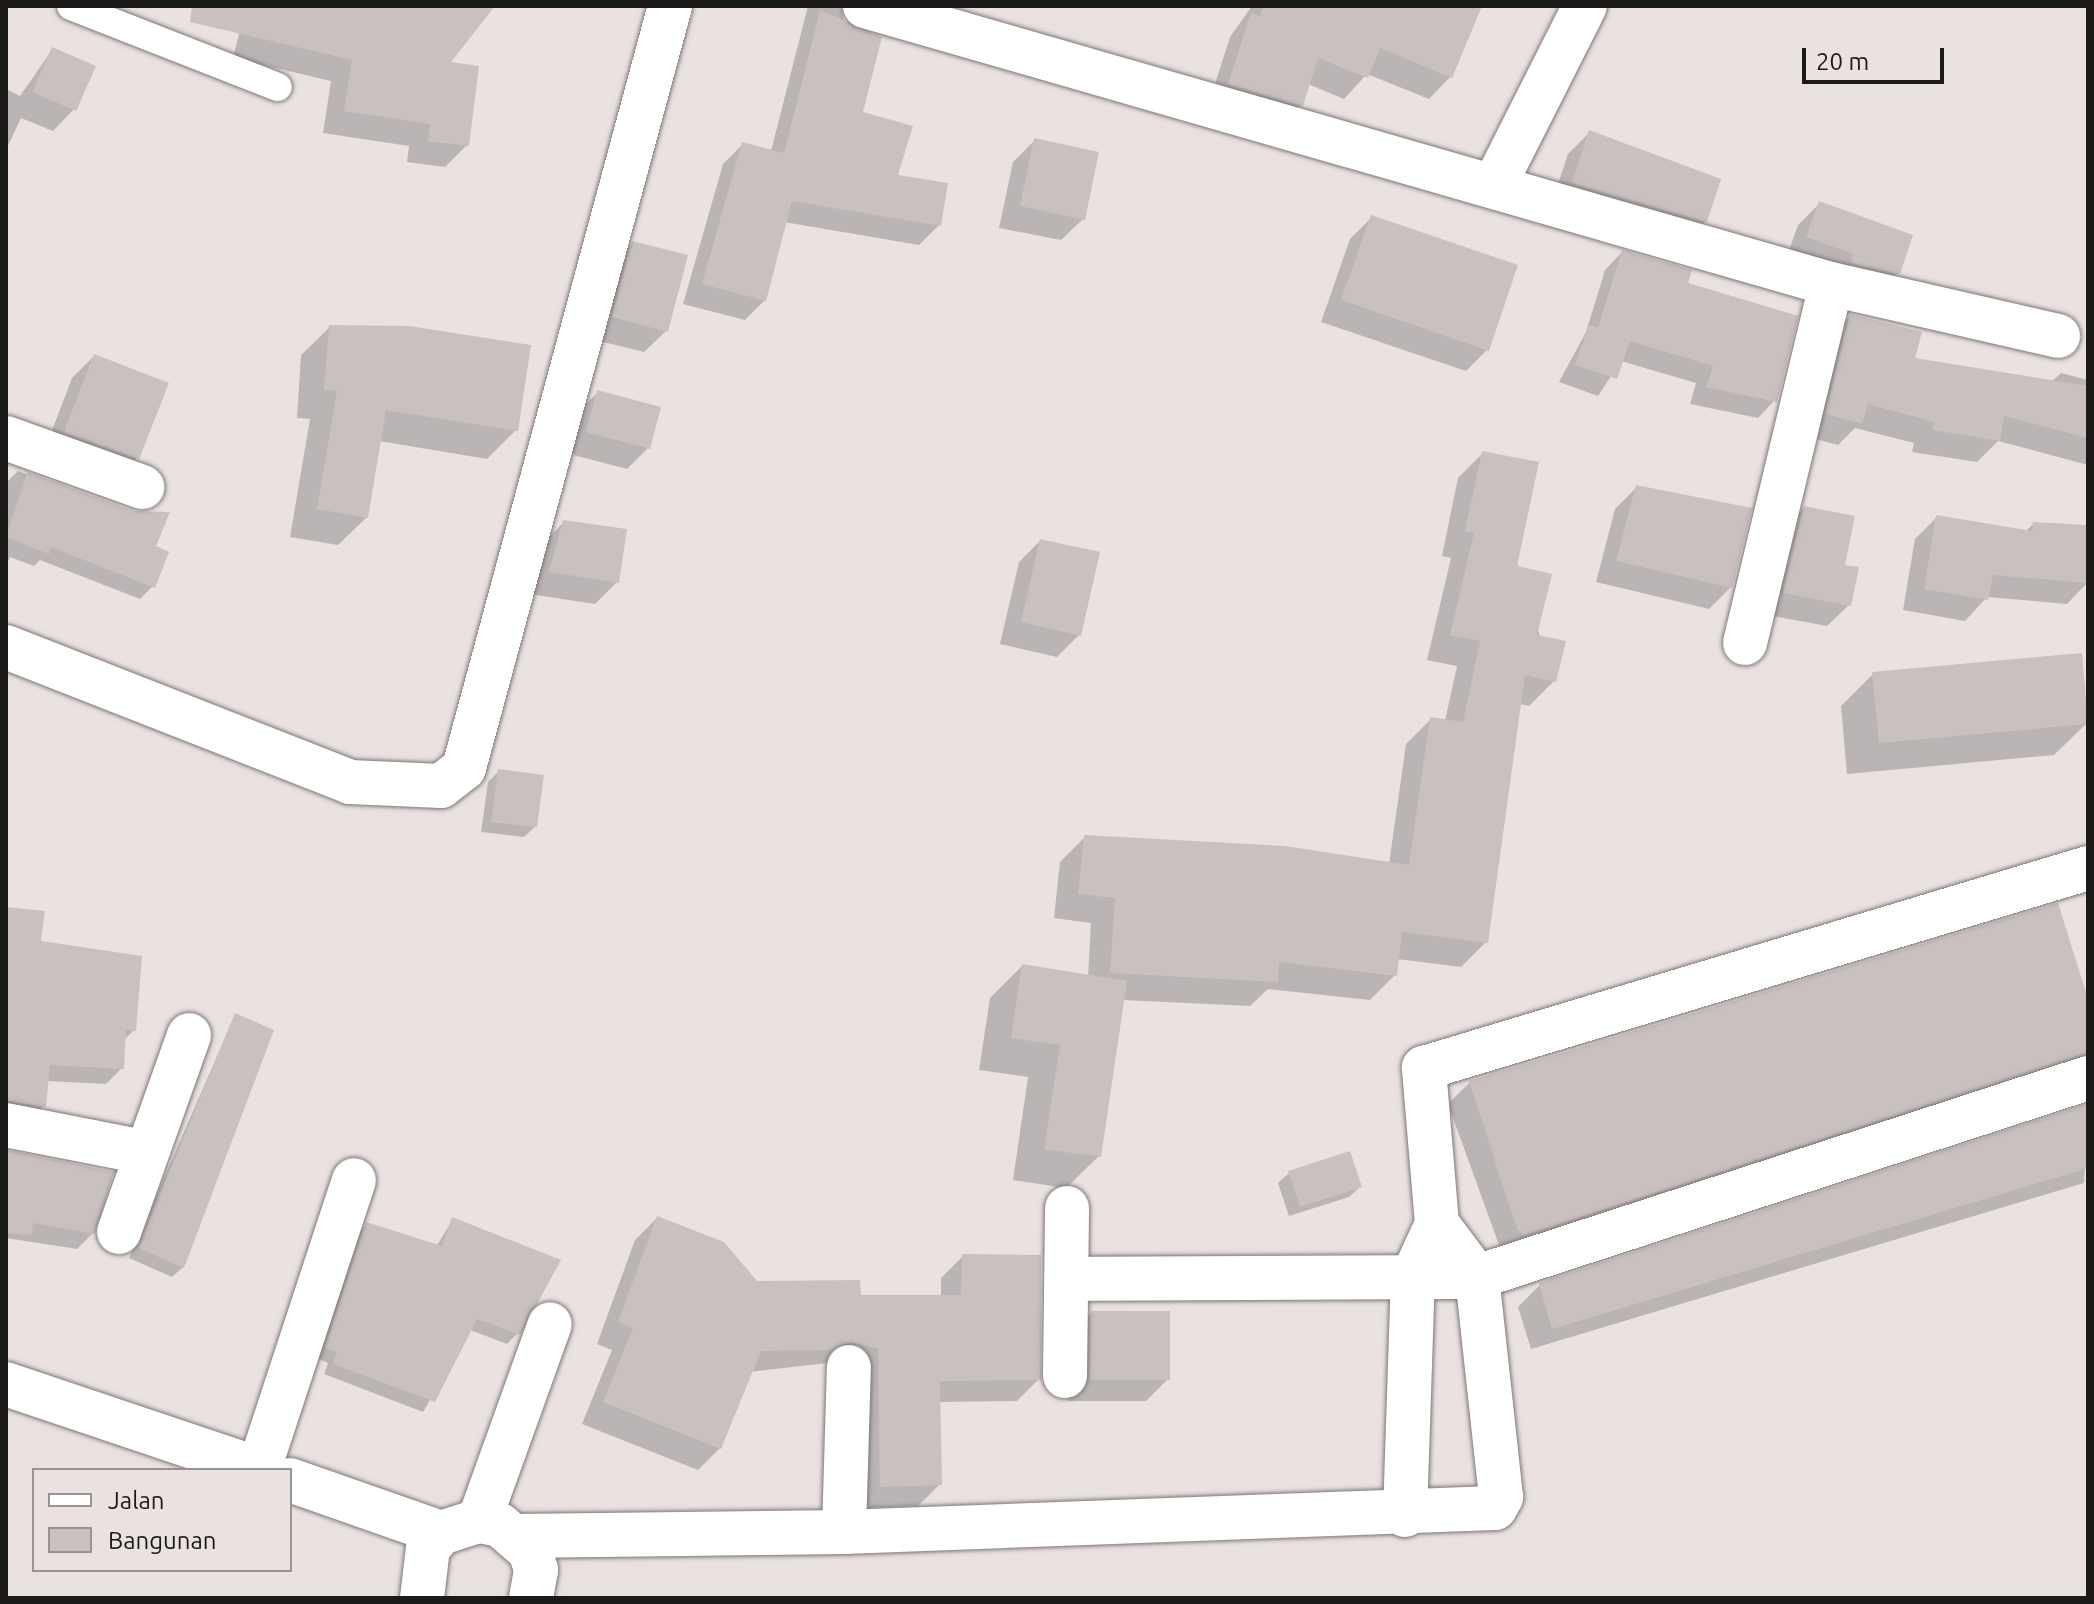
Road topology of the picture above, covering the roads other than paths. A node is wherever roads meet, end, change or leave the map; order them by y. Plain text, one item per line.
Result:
1 (71, 6) edge
2 (670, 6) edge
3 (865, 6) edge
4 (1585, 6) edge
5 (278, 87) dead end
6 (1495, 184) junction
7 (1831, 284) junction
8 (2058, 336) dead end
9 (6, 438) edge
10 (142, 487) dead end
11 (1745, 643) dead end
12 (6, 647) edge
13 (2088, 868) edge
14 (189, 1035) dead end
15 (2088, 1078) edge
16 (6, 1125) edge
17 (144, 1152) junction
18 (354, 1180) dead end
19 (1067, 1208) dead end
20 (1437, 1224) junction
21 (119, 1232) dead end
22 (1413, 1276) junction
23 (1477, 1277) junction
24 (1067, 1279) junction
25 (550, 1324) dead end
26 (849, 1367) dead end
27 (1065, 1376) dead end
28 (6, 1384) edge
29 (254, 1468) edge
30 (261, 1468) edge
31 (292, 1481) edge
32 (1405, 1515) junction
33 (479, 1530) junction
34 (844, 1532) junction
35 (413, 1595) edge
36 (531, 1598) edge

1 - 5 lane
2 - 12 street
3 - 6 street
4 - 6 street
6 - 7 street
7 - 8 street
7 - 11 street
9 - 10 street
13 - 20 street
14 - 17 street
15 - 23 street
16 - 17 street
17 - 21 street
18 - 30 street
19 - 24 street
20 - 22 street
20 - 23 street
22 - 23 street
22 - 24 street
22 - 32 street
23 - 32 street
24 - 27 street
25 - 33 street
26 - 34 street
28 - 29 street
31 - 33 street
32 - 34 street
33 - 34 street
33 - 35 street
33 - 36 street

